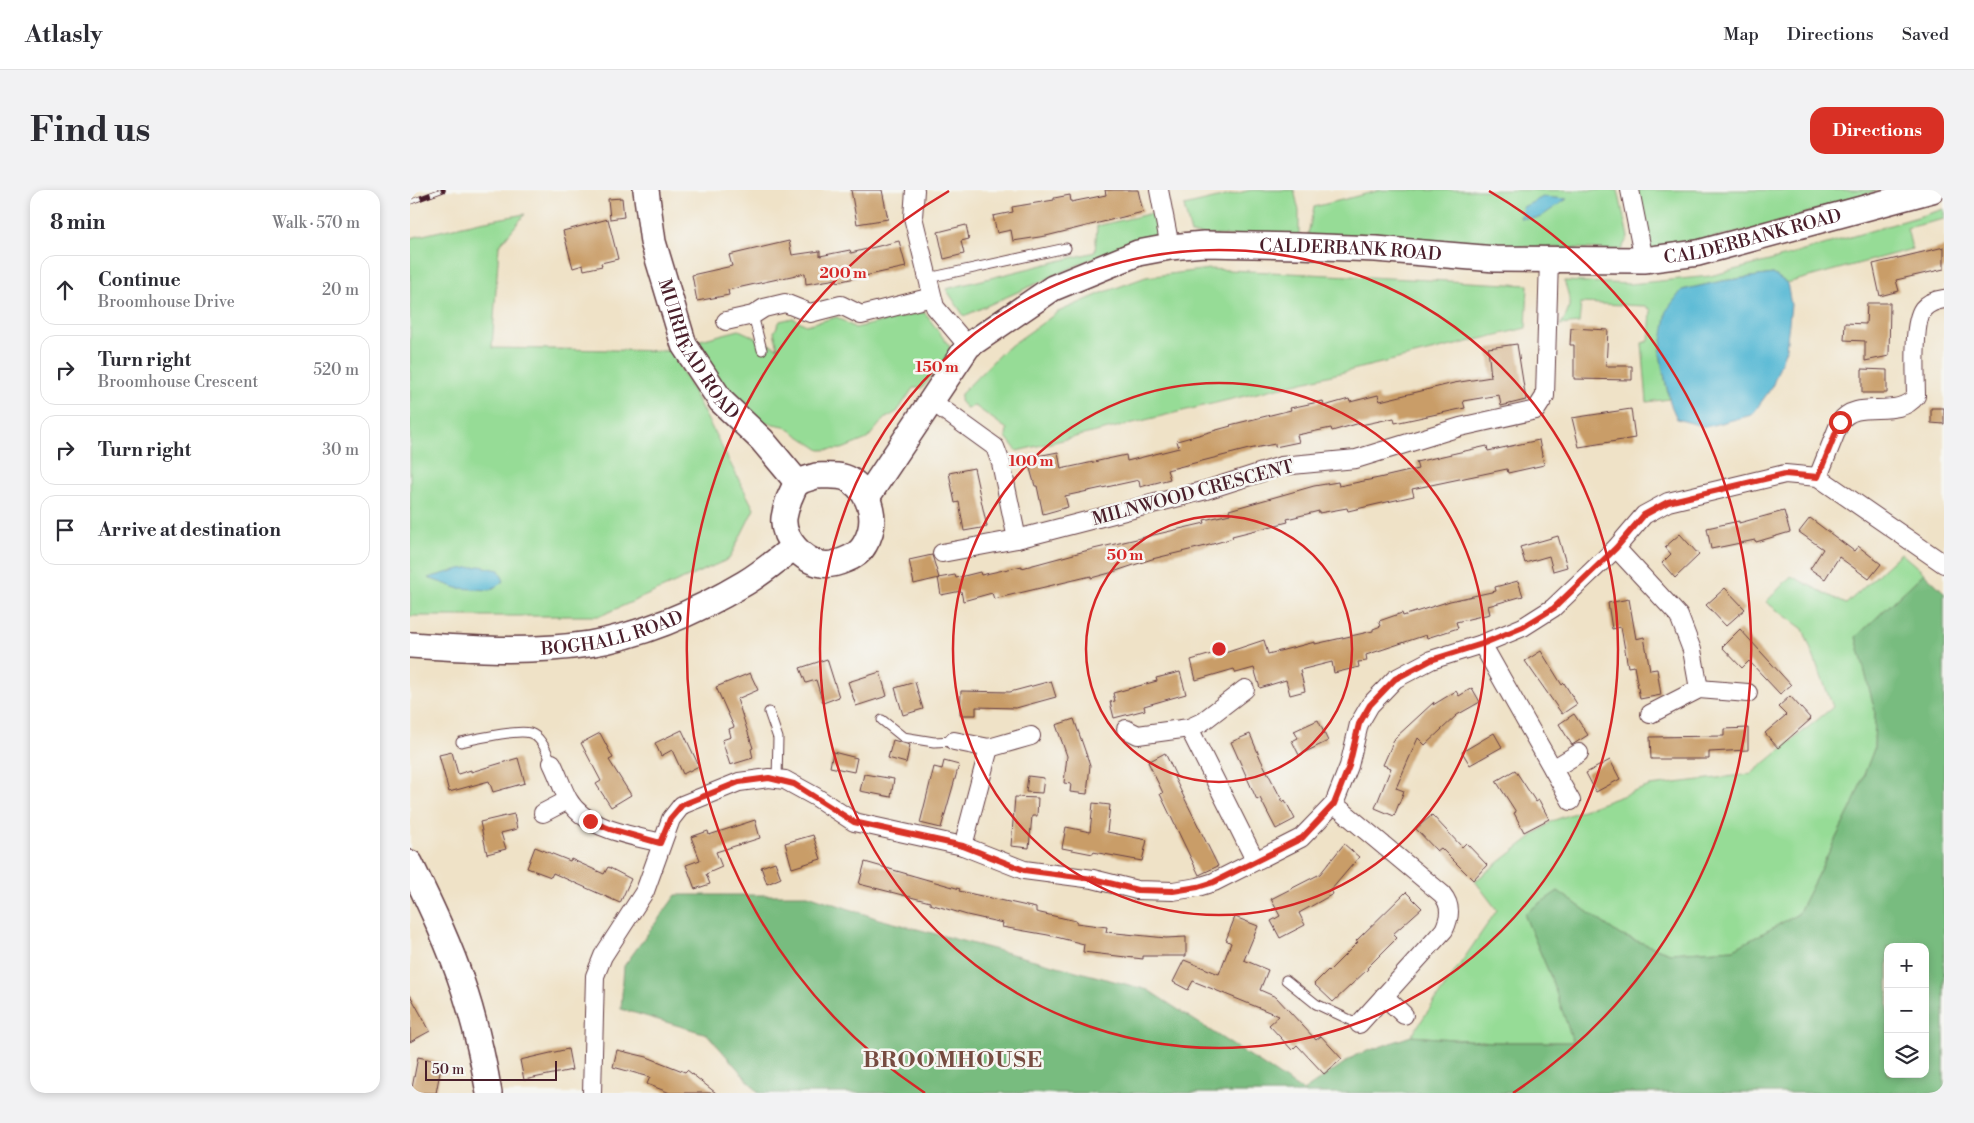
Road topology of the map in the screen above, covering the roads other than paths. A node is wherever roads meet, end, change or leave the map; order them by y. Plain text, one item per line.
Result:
1 (646, 190) edge
2 (914, 190) edge
3 (1159, 190) edge
4 (1630, 190) edge
5 (1932, 190) edge
6 (1170, 247) junction
7 (1066, 248) dead end
8 (1549, 259) junction
9 (1644, 260) junction
10 (928, 278) junction
11 (932, 297) junction
12 (1944, 299) edge
13 (753, 315) junction
14 (726, 321) dead end
15 (968, 346) junction
16 (762, 350) dead end
17 (930, 400) junction
18 (1818, 477) junction
19 (798, 483) junction
20 (867, 497) junction
21 (1017, 539) junction
22 (794, 547) junction
23 (1616, 548) junction
24 (942, 553) dead end
25 (1944, 564) edge
26 (1482, 644) junction
27 (410, 645) edge
28 (1245, 689) dead end
29 (1699, 689) junction
30 (1748, 693) dead end
31 (769, 712) dead end
32 (1650, 714) dead end
33 (882, 720) dead end
34 (1189, 728) junction
35 (1126, 729) dead end
36 (1031, 736) dead end
37 (954, 741) joint
38 (460, 742) dead end
39 (989, 748) junction
40 (1579, 753) dead end
41 (552, 763) joint
42 (1553, 769) junction
43 (777, 779) junction
44 (568, 800) junction
45 (1571, 801) dead end
46 (1334, 804) junction
47 (543, 813) dead end
48 (660, 843) junction
49 (963, 846) junction
50 (1255, 860) junction
51 (410, 863) edge
52 (1286, 980) dead end
53 (1384, 996) junction
54 (1404, 1015) dead end
55 (1359, 1024) joint
56 (489, 1093) edge
57 (592, 1093) edge

1 - 19 street, MUIRHEAD ROAD
2 - 10 street
3 - 6 street
4 - 9 street
5 - 9 street, CALDERBANK ROAD
6 - 8 street, CALDERBANK ROAD
6 - 15 street, CALDERBANK ROAD
7 - 10 lane
8 - 9 street, CALDERBANK ROAD
8 - 21 street, MILNWOOD CRESCENT
10 - 11 street
11 - 13 street
11 - 15 street
12 - 18 street
13 - 14 street
13 - 16 lane
15 - 17 street, CALDERBANK ROAD
17 - 20 street, CALDERBANK ROAD
17 - 21 street
18 - 23 street
18 - 25 street
19 - 20 street
19 - 22 street
20 - 22 street
21 - 24 street, MILNWOOD CRESCENT
22 - 27 street, BOGHALL ROAD
23 - 26 street
23 - 29 street
26 - 42 street
26 - 46 street
28 - 34 street
29 - 30 street
29 - 32 street
31 - 43 lane
33 - 37 lane
34 - 35 street
34 - 50 street
36 - 39 street
37 - 39 street
38 - 41 lane
39 - 49 street
40 - 42 street
41 - 44 street
42 - 45 street
43 - 48 street
43 - 49 street
44 - 47 street
44 - 48 street
46 - 50 street
46 - 53 street
48 - 57 street
49 - 50 street
51 - 56 street
52 - 55 lane
53 - 54 street
53 - 55 street

